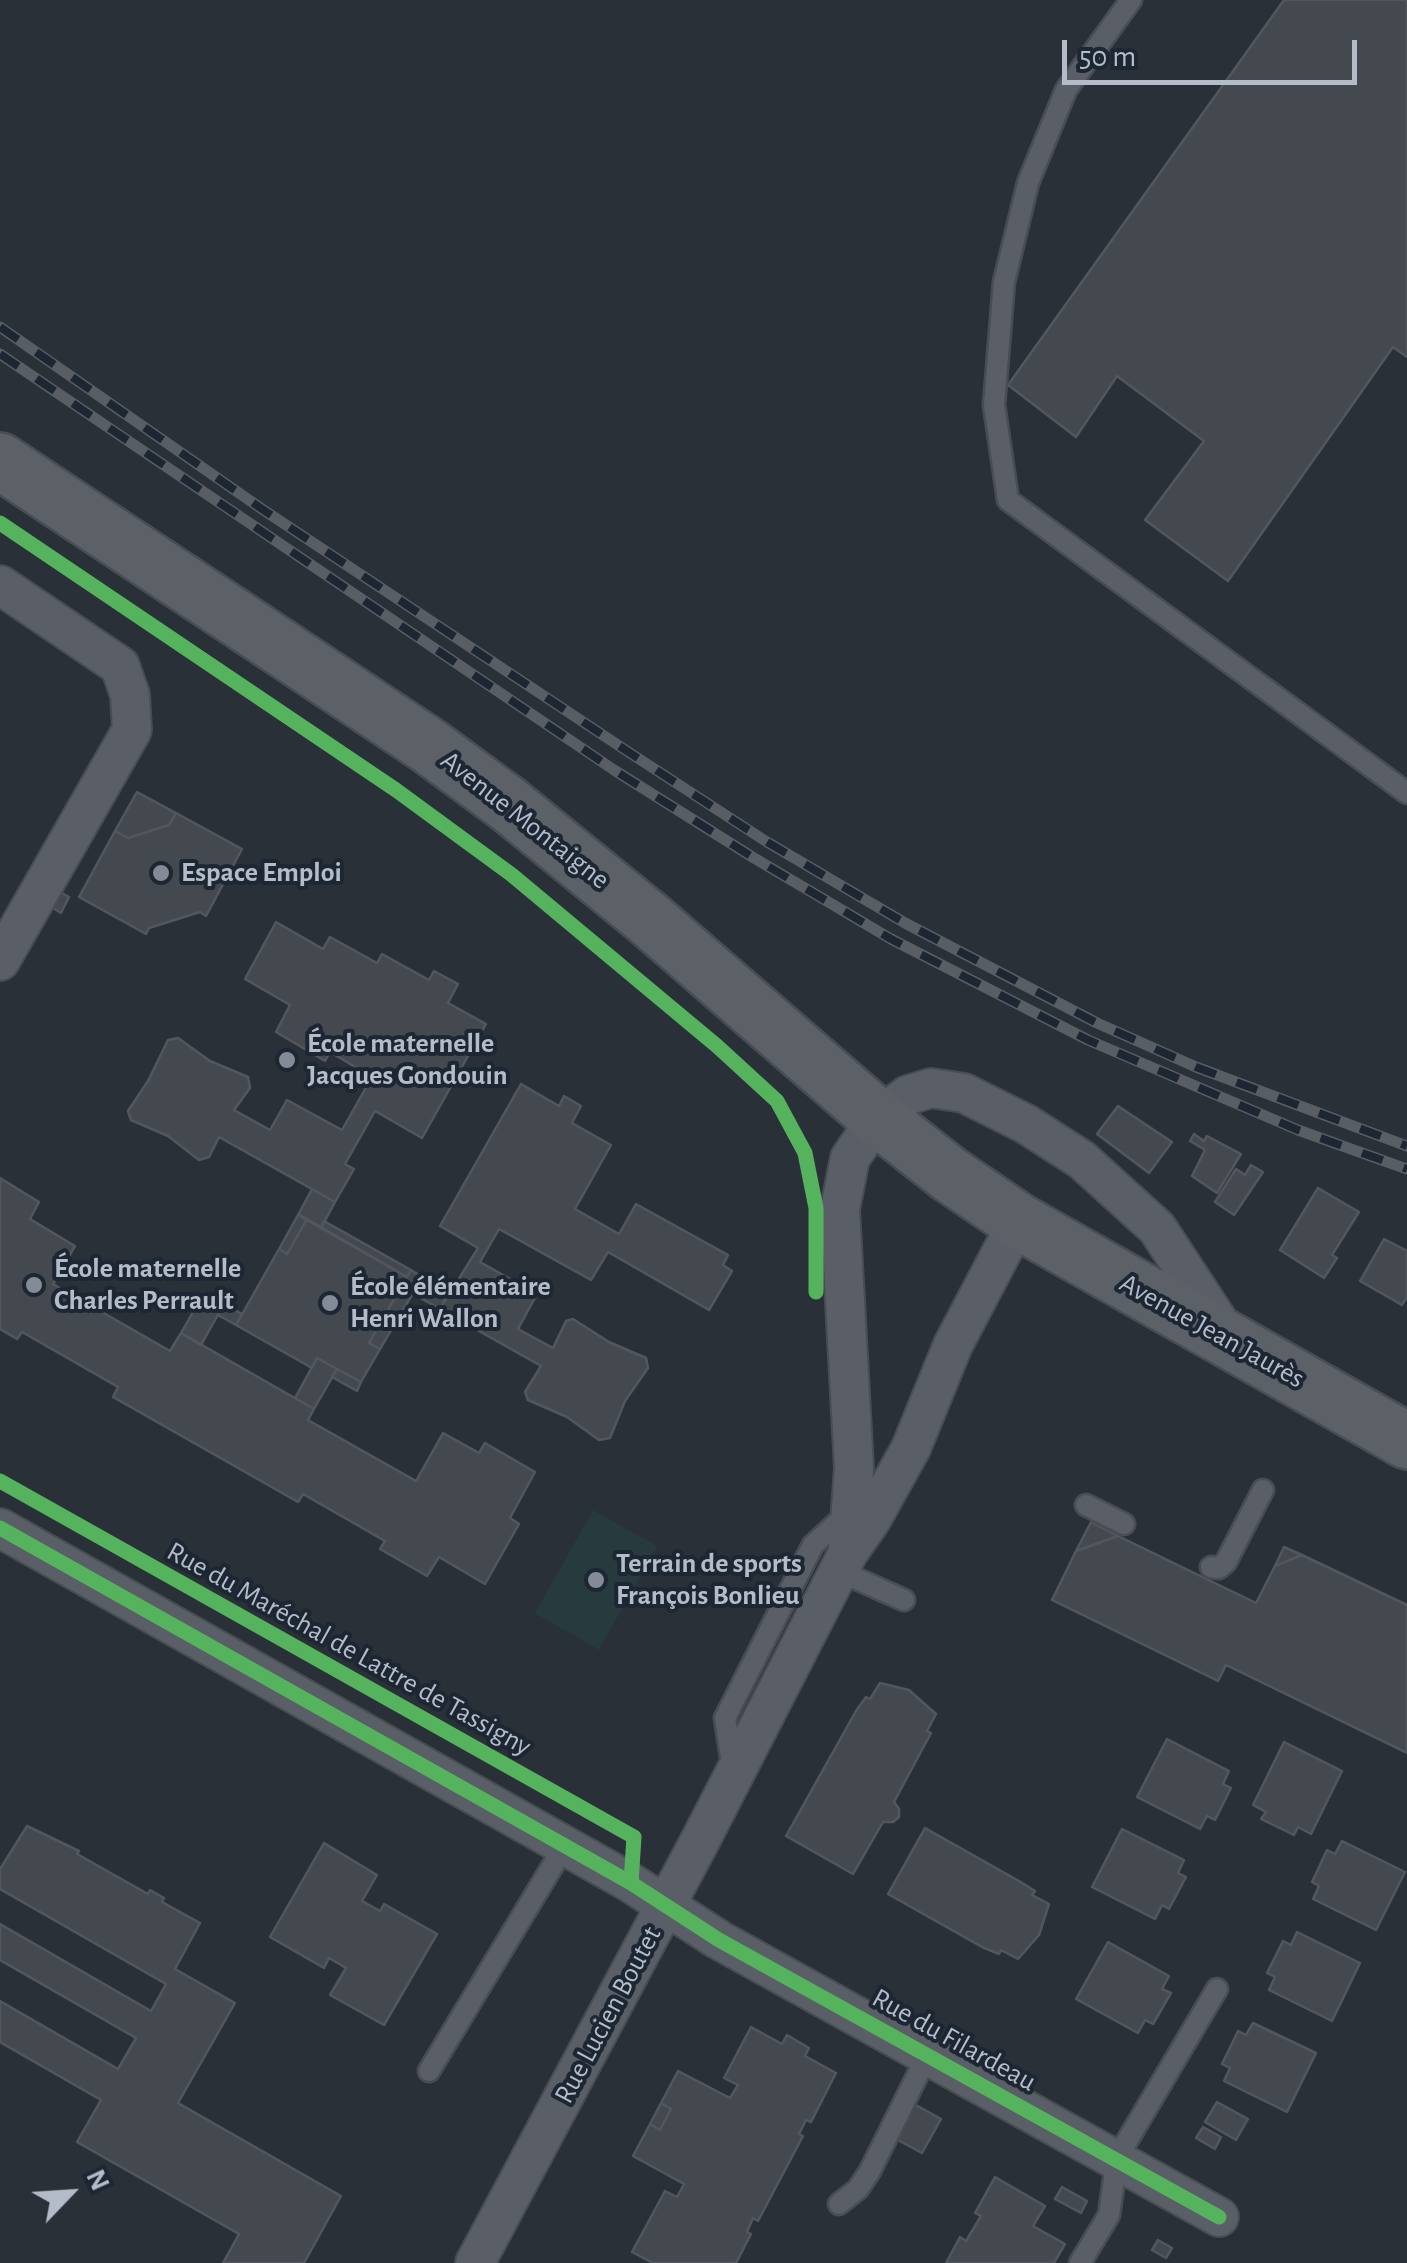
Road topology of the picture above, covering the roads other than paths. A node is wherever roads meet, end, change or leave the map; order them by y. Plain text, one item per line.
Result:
1 (1131, 0) edge
2 (0, 462) edge
3 (0, 585) edge
4 (1407, 793) edge
5 (0, 961) edge
6 (878, 1118) junction
7 (1018, 1221) junction
8 (1232, 1341) junction
9 (1407, 1441) edge
10 (1263, 1490) dead end
11 (1086, 1505) dead end
12 (851, 1511) junction
13 (1124, 1524) dead end
14 (0, 1528) edge
15 (844, 1562) junction
16 (1210, 1567) dead end
17 (904, 1600) dead end
18 (734, 1775) junction
19 (564, 1847) junction
20 (665, 1906) junction
21 (1217, 1989) dead end
22 (928, 2054) junction
23 (429, 2071) dead end
24 (1118, 2158) junction
25 (839, 2204) dead end
26 (1219, 2218) dead end
27 (476, 2263) edge
28 (1080, 2263) edge

1 - 4 lane
2 - 6 main road, Avenue Montaigne
3 - 5 street
6 - 7 main road, Avenue Montaigne
6 - 8 street
6 - 12 street
7 - 8 main road, Avenue Jean Jaurès
7 - 15 street, Rue Lucien Boutet
8 - 9 main road, Avenue Jean Jaurès
10 - 16 lane
11 - 13 lane
12 - 15 street
12 - 18 lane
14 - 19 street
15 - 17 lane
15 - 18 street, Rue Lucien Boutet
18 - 20 street, Rue Lucien Boutet
19 - 20 street
19 - 23 lane
20 - 22 street, Rue du Filardeau
20 - 27 street, Rue Lucien Boutet
21 - 24 lane
22 - 24 street, Rue du Filardeau
22 - 25 lane
24 - 26 street, Rue du Filardeau
24 - 28 lane

